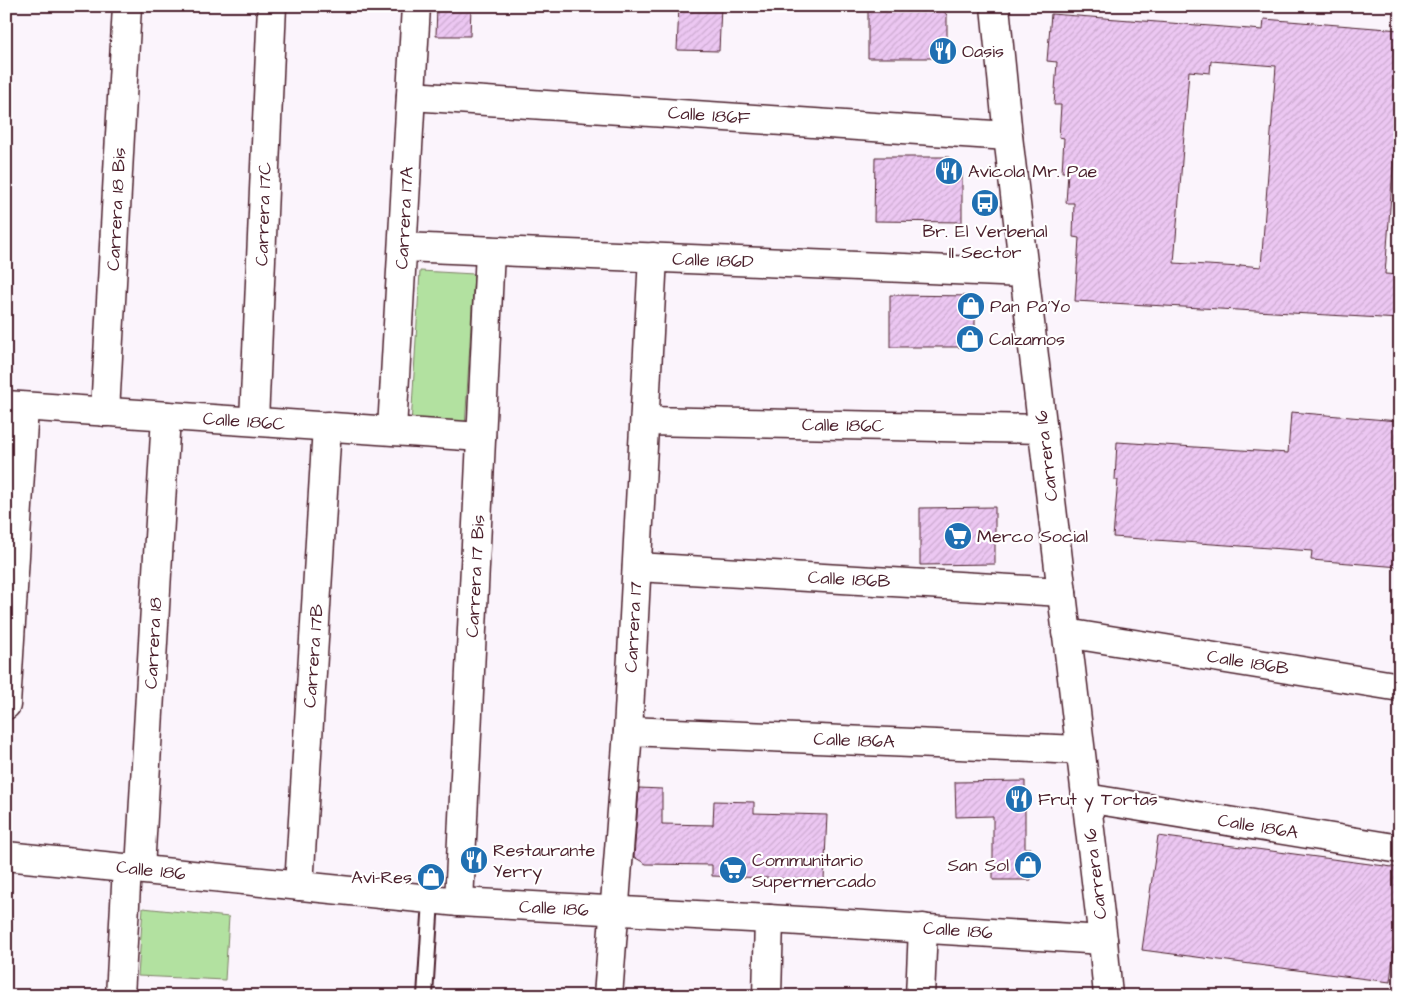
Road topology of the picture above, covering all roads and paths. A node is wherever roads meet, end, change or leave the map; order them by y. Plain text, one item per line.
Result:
1 (127, 6) edge
2 (272, 6) edge
3 (416, 6) edge
4 (995, 6) edge
5 (410, 96) junction
6 (1008, 136) junction
7 (402, 246) junction
8 (490, 250) junction
9 (653, 257) junction
10 (1024, 273) junction
11 (15, 406) edge
12 (105, 412) junction
13 (166, 416) junction
14 (254, 421) junction
15 (645, 421) junction
16 (327, 426) junction
17 (1042, 429) junction
18 (392, 430) junction
19 (481, 437) junction
20 (637, 566) junction
21 (1062, 592) junction
22 (1066, 633) junction
23 (1400, 687) edge
24 (6, 705) edge
25 (628, 730) junction
26 (1080, 750) junction
27 (1086, 798) junction
28 (1400, 849) edge
29 (6, 856) edge
30 (133, 869) junction
31 (299, 886) junction
32 (431, 900) junction
33 (459, 902) junction
34 (613, 911) junction
35 (769, 919) junction
36 (924, 928) junction
37 (1103, 940) junction
38 (120, 996) edge
39 (425, 996) edge
40 (608, 996) edge
41 (767, 996) edge
42 (920, 996) edge
43 (1108, 996) edge

1 - 12 street, Carrera 18 Bis
2 - 14 street, Carrera 17C
3 - 5 street, Carrera 17A
4 - 6 street, Carrera 16
5 - 6 street, Calle 186F
5 - 7 street, Carrera 17A
6 - 10 street, Carrera 16
7 - 8 street, Calle 186D
7 - 18 street, Carrera 17A
8 - 9 street, Calle 186D
8 - 19 street, Carrera 17 Bis
9 - 10 street, Calle 186D
9 - 15 street, Carrera 17
10 - 17 street, Carrera 16
11 - 12 street, Calle 186C
11 - 24 street
12 - 13 street, Calle 186C
13 - 14 street, Calle 186C
13 - 30 street, Carrera 18
14 - 16 street, Calle 186C
15 - 17 street, Calle 186C
15 - 20 street, Carrera 17
16 - 18 street, Calle 186C
16 - 31 street, Carrera 17B
17 - 21 street, Carrera 16
18 - 19 street, Calle 186C
19 - 33 street, Carrera 17 Bis
20 - 21 street, Calle 186B
20 - 25 street, Carrera 17
21 - 22 street, Carrera 16
22 - 23 street, Calle 186B
22 - 26 street, Carrera 16
25 - 26 street, Calle 186A
25 - 34 street, Carrera 17
26 - 27 street, Carrera 16
27 - 28 street, Calle 186A
27 - 37 street, Carrera 16
29 - 30 street, Calle 186
30 - 31 street, Calle 186
30 - 38 street, Carrera 18
31 - 32 street, Calle 186
32 - 33 street, Calle 186
32 - 39 lane
33 - 34 street, Calle 186
34 - 35 street, Calle 186
34 - 40 street, Carrera 17
35 - 36 street, Calle 186
35 - 41 street
36 - 37 street, Calle 186
36 - 42 street
37 - 43 street, Carrera 16

